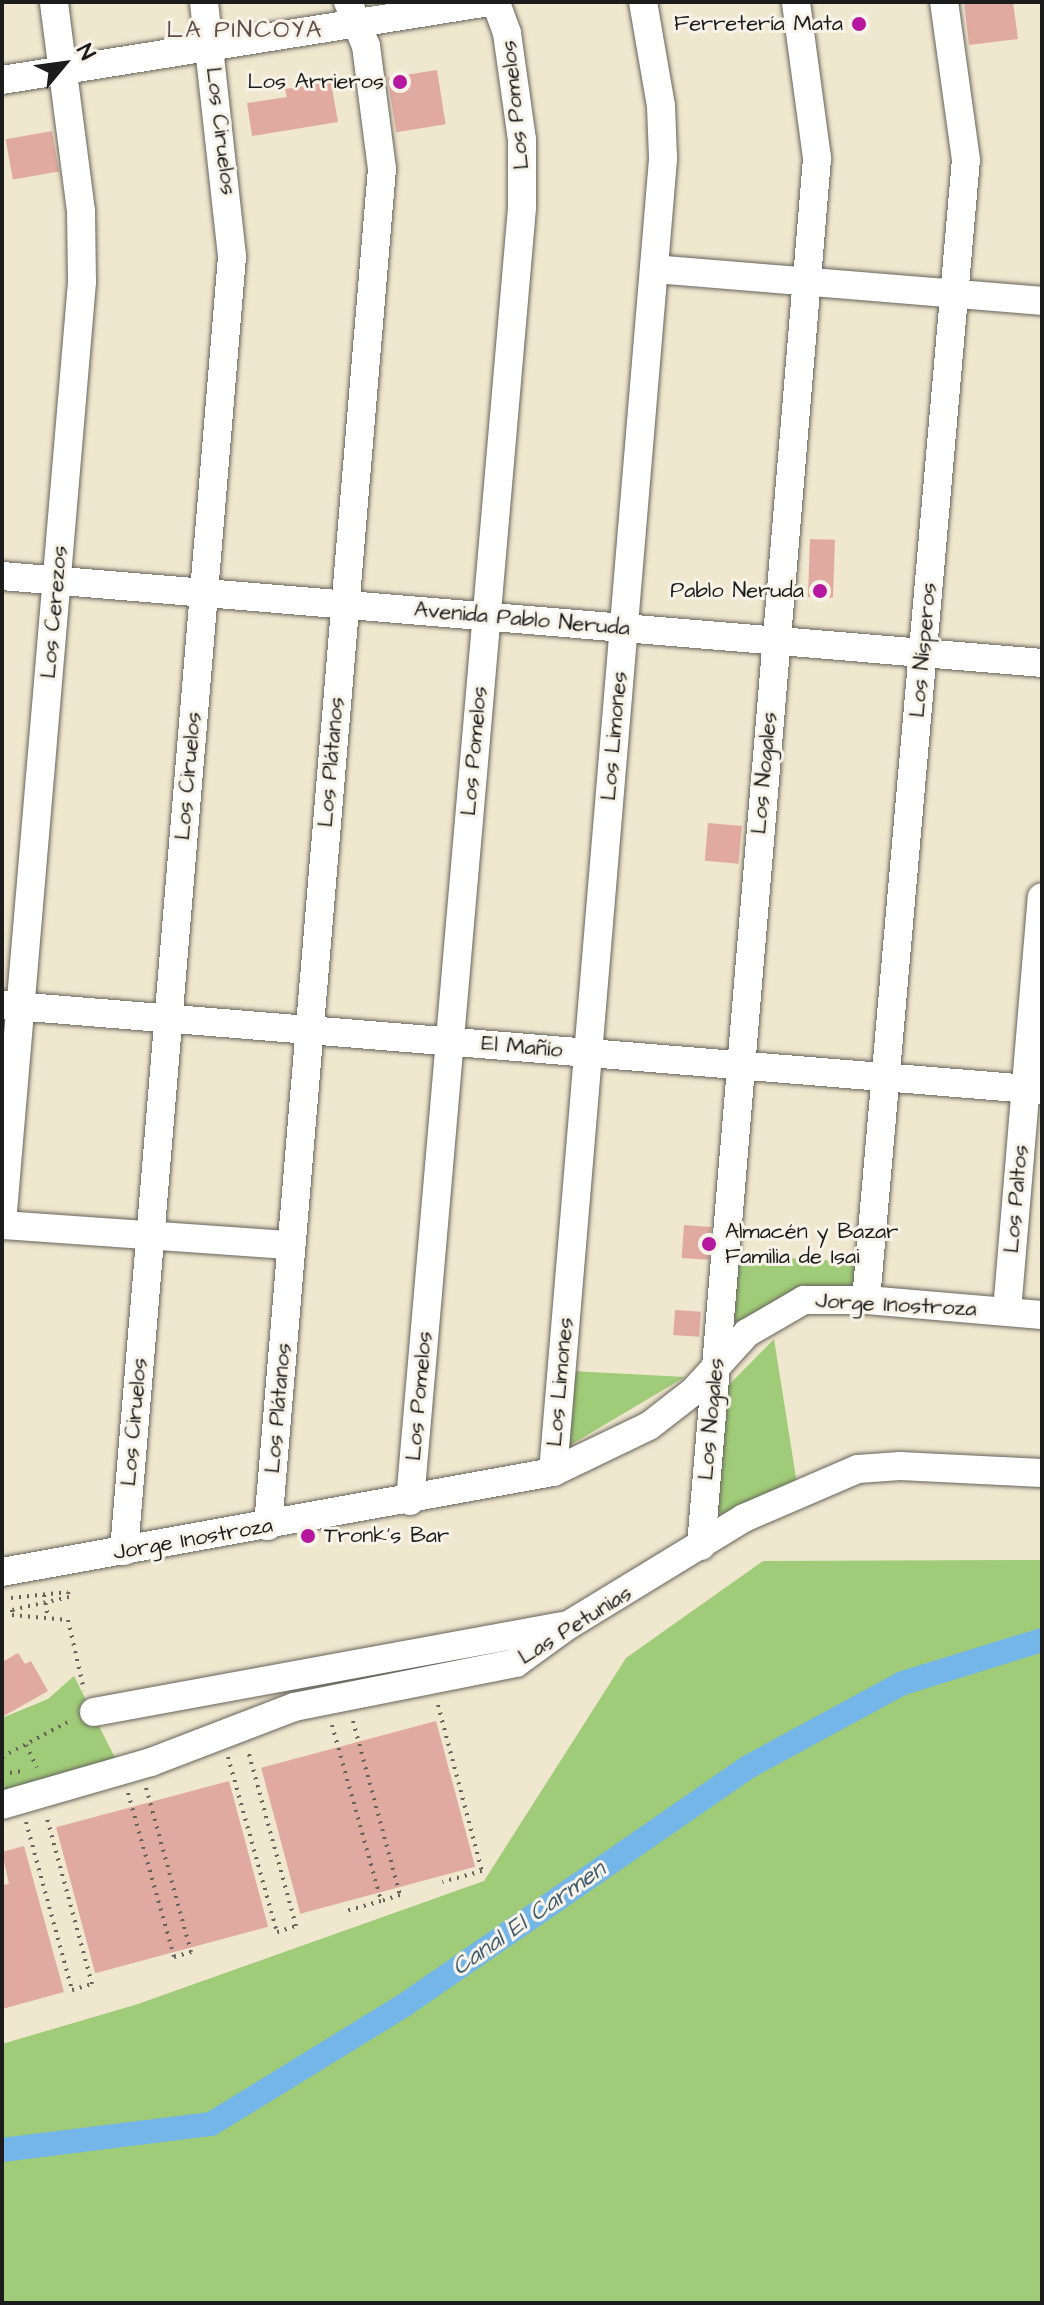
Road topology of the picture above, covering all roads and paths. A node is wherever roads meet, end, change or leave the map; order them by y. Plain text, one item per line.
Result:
1 (54, 2) edge
2 (204, 2) edge
3 (489, 2) edge
4 (496, 2) edge
5 (643, 2) edge
6 (796, 2) edge
7 (944, 2) edge
8 (352, 12) edge
9 (211, 46) junction
10 (63, 70) junction
11 (2, 80) edge
12 (654, 269) junction
13 (806, 282) junction
14 (954, 294) junction
15 (1042, 301) edge
16 (2, 576) edge
17 (57, 580) junction
18 (203, 592) junction
19 (344, 604) junction
20 (484, 615) junction
21 (623, 627) junction
22 (775, 639) junction
23 (923, 652) junction
24 (1042, 663) edge
25 (1042, 897) edge
26 (11, 1005) edge
27 (168, 1018) junction
28 (309, 1030) junction
29 (449, 1041) junction
30 (587, 1052) junction
31 (740, 1065) junction
32 (886, 1077) junction
33 (1034, 1089) edge
34 (2, 1224) edge
35 (150, 1235) junction
36 (291, 1245) junction
37 (866, 1300) junction
38 (1007, 1311) junction
39 (1042, 1315) edge
40 (715, 1371) junction
41 (553, 1472) junction
42 (1042, 1473) edge
43 (410, 1501) junction
44 (268, 1526) junction
45 (701, 1546) junction
46 (124, 1551) junction
47 (2, 1572) edge
48 (2, 1586) edge
49 (44, 1595) junction
50 (45, 1602) junction
51 (48, 1618) junction
52 (567, 1626) junction
53 (431, 1679) junction
54 (335, 1697) junction
55 (86, 1707) junction
56 (231, 1729) junction
57 (26, 1745) junction
58 (2, 1757) edge
59 (131, 1768) junction
60 (25, 1793) edge
61 (442, 1882) dead end
62 (381, 1901) junction
63 (345, 1911) dead end

1 - 10 street, Los Cerezos
2 - 9 street, Los Ciruelos
3 - 8 street
4 - 20 street, Los Pomelos
5 - 12 street, Los Limones
6 - 13 street, Los Nogales
7 - 14 street, Los Nísperos
8 - 9 street
8 - 19 street, Los Plátanos
9 - 10 street
9 - 18 street, Los Ciruelos
10 - 11 street
10 - 17 street, Los Cerezos
12 - 13 street
12 - 21 street, Los Limones
13 - 14 street
13 - 22 street, Los Nogales
14 - 15 street
14 - 23 street, Los Nísperos
16 - 17 street, Avenida Pablo Neruda
17 - 18 street, Avenida Pablo Neruda
17 - 26 street, Los Cerezos
18 - 19 street, Avenida Pablo Neruda
18 - 27 street, Los Ciruelos
19 - 20 street, Avenida Pablo Neruda
19 - 28 street, Los Plátanos
20 - 21 street, Avenida Pablo Neruda
20 - 29 street, Los Pomelos
21 - 22 street, Avenida Pablo Neruda
21 - 30 street, Los Limones
22 - 23 street, Avenida Pablo Neruda
22 - 31 street, Los Nogales
23 - 24 street, Avenida Pablo Neruda
23 - 32 street, Los Nísperos
25 - 33 street, Los Paltos
26 - 27 street, El Mañío
26 - 34 street, Los Cerezos
27 - 28 street, El Mañío
27 - 35 street, Los Ciruelos
28 - 29 street, El Mañío
28 - 36 street, Los Plátanos
29 - 30 street, El Mañío
29 - 43 street, Los Pomelos
30 - 31 street, El Mañío
30 - 41 street, Los Limones
31 - 32 street, El Mañío
31 - 40 street, Los Nogales
32 - 33 street, El Mañío
32 - 37 street, Los Nísperos
33 - 38 street, Los Paltos
34 - 35 street
35 - 36 street
35 - 46 street, Los Ciruelos
36 - 44 street, Los Plátanos
37 - 38 street, Jorge Inostroza
37 - 40 street, Jorge Inostroza
38 - 39 street, Jorge Inostroza
40 - 41 street, Jorge Inostroza
40 - 45 street, Los Nogales
41 - 43 street, Jorge Inostroza
42 - 45 street, Las Petunias
43 - 44 street, Jorge Inostroza
44 - 46 street, Jorge Inostroza
45 - 52 street, Las Petunias
46 - 47 street, Jorge Inostroza
48 - 49 path
49 - 50 path
49 - 50 path
50 - 51 path
50 - 51 path
51 - 55 path
52 - 53 street, Las Petunias
52 - 55 street
53 - 54 street, Las Petunias
53 - 61 path
54 - 56 street, Las Petunias
54 - 62 path
54 - 62 path
55 - 57 path
56 - 56 path
56 - 59 street, Las Petunias
57 - 58 path
57 - 60 path
59 - 59 path
59 - 60 street, Las Petunias
60 - 60 path
62 - 63 path

